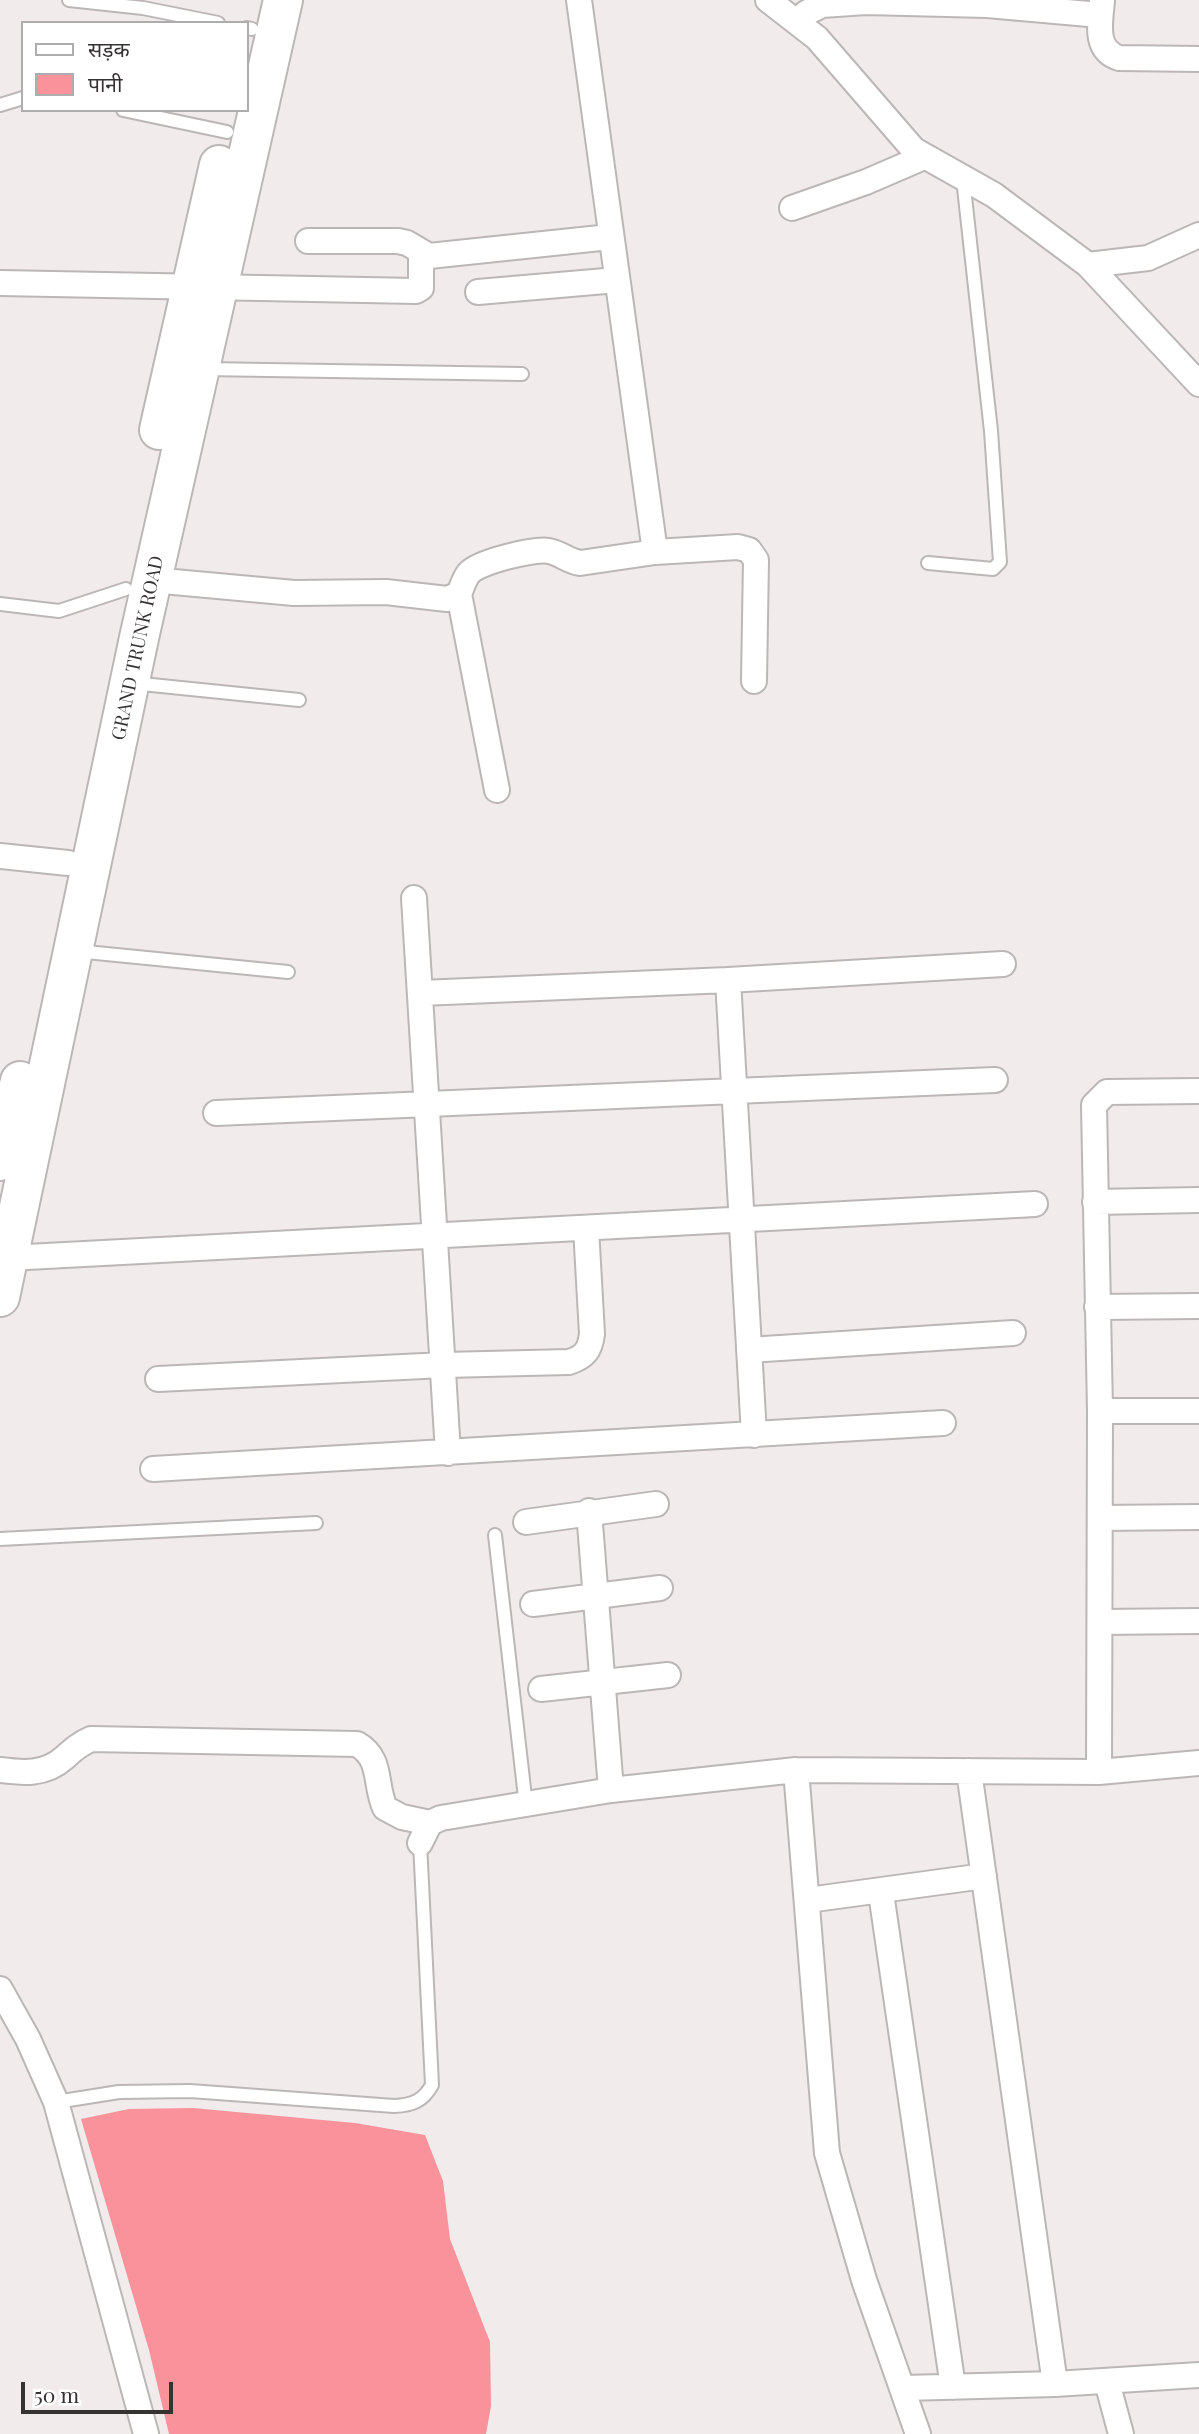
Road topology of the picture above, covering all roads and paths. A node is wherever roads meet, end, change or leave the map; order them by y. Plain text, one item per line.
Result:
1 (69, 0) edge
2 (283, 0) edge
3 (579, 0) edge
4 (768, 0) edge
5 (910, 1) edge
6 (1101, 7) edge
7 (217, 21) edge
8 (800, 23) junction
9 (1199, 59) edge
10 (21, 99) edge
11 (0, 105) edge
12 (143, 112) edge
13 (230, 121) edge
14 (924, 157) junction
15 (963, 177) junction
16 (792, 208) dead end
17 (1199, 235) edge
18 (610, 237) junction
19 (308, 241) dead end
20 (421, 252) junction
21 (1088, 265) junction
22 (617, 280) junction
23 (0, 283) edge
24 (204, 285) junction
25 (478, 292) dead end
26 (200, 369) junction
27 (522, 374) dead end
28 (1199, 384) edge
29 (655, 552) junction
30 (928, 563) dead end
31 (139, 584) junction
32 (459, 594) junction
33 (0, 604) edge
34 (754, 681) dead end
35 (129, 683) junction
36 (299, 699) dead end
37 (497, 790) dead end
38 (0, 856) edge
39 (68, 863) junction
40 (414, 898) dead end
41 (73, 951) junction
42 (1003, 964) dead end
43 (288, 972) dead end
44 (728, 980) junction
45 (421, 993) junction
46 (995, 1080) dead end
47 (737, 1091) junction
48 (1199, 1091) edge
49 (428, 1102) junction
50 (216, 1113) dead end
51 (0, 1161) edge
52 (1199, 1200) edge
53 (1095, 1202) junction
54 (1035, 1203) dead end
55 (741, 1220) junction
56 (586, 1228) junction
57 (437, 1235) junction
58 (8, 1258) junction
59 (0, 1297) edge
60 (1199, 1306) edge
61 (1097, 1307) junction
62 (1013, 1333) dead end
63 (748, 1350) junction
64 (444, 1365) junction
65 (159, 1379) dead end
66 (1100, 1411) junction
67 (1199, 1412) edge
68 (943, 1423) dead end
69 (754, 1435) junction
70 (449, 1453) junction
71 (153, 1469) dead end
72 (656, 1504) dead end
73 (589, 1511) junction
74 (1199, 1517) edge
75 (1100, 1518) junction
76 (526, 1522) dead end
77 (316, 1523) dead end
78 (495, 1535) dead end
79 (0, 1539) edge
80 (660, 1588) dead end
81 (595, 1597) junction
82 (533, 1604) dead end
83 (1199, 1621) edge
84 (1100, 1622) junction
85 (667, 1675) dead end
86 (601, 1684) junction
87 (541, 1689) dead end
88 (1199, 1763) edge
89 (0, 1770) edge
90 (796, 1770) junction
91 (969, 1771) junction
92 (1099, 1772) junction
93 (611, 1790) junction
94 (526, 1806) junction
95 (425, 1833) junction
96 (984, 1876) junction
97 (881, 1893) junction
98 (808, 1900) junction
99 (0, 1989) edge
100 (56, 2102) junction
101 (1199, 2375) edge
102 (1107, 2382) junction
103 (1055, 2384) junction
104 (953, 2387) junction
105 (904, 2388) junction
106 (146, 2434) edge
107 (918, 2434) edge
108 (1121, 2434) edge

1 - 7 lane
2 - 24 highway, GRAND TRUNK ROAD
3 - 18 street
4 - 8 street
5 - 6 street
5 - 8 street
6 - 9 street
8 - 14 street
10 - 11 lane
12 - 13 lane
13 - 24 highway, GRAND TRUNK ROAD
14 - 15 street
14 - 16 street
15 - 21 street
15 - 30 lane
17 - 21 street
18 - 20 street
18 - 22 street
19 - 20 street
20 - 24 street
21 - 28 street
22 - 25 street
22 - 29 street
23 - 24 street
24 - 26 highway, GRAND TRUNK ROAD
24 - 31 highway, GRAND TRUNK ROAD
26 - 27 lane
26 - 31 highway, GRAND TRUNK ROAD
29 - 32 street
29 - 34 street
31 - 32 street
31 - 33 lane
31 - 35 highway, GRAND TRUNK ROAD
31 - 39 highway, GRAND TRUNK ROAD
32 - 37 street
35 - 36 lane
35 - 41 highway, GRAND TRUNK ROAD
38 - 39 street
39 - 51 highway, GRAND TRUNK ROAD
40 - 45 street
41 - 43 lane
41 - 58 highway, GRAND TRUNK ROAD
42 - 44 street
44 - 45 street
44 - 47 street
45 - 49 street
46 - 47 street
47 - 49 street
47 - 55 street
48 - 53 street
49 - 50 street
49 - 57 street
52 - 53 street
53 - 61 street
54 - 55 street
55 - 56 street
55 - 63 street
56 - 57 street
56 - 64 street
57 - 58 street
57 - 64 street
58 - 59 highway, GRAND TRUNK ROAD
60 - 61 street
61 - 66 street
62 - 63 street
63 - 69 street
64 - 65 street
64 - 70 street
66 - 67 street
66 - 75 street
68 - 69 street
69 - 70 street
70 - 71 street
72 - 73 street
73 - 76 street
73 - 81 street
74 - 75 street
75 - 84 street
77 - 79 lane
78 - 94 lane
80 - 81 street
81 - 82 street
81 - 86 street
83 - 84 street
84 - 92 street
85 - 86 street
86 - 87 street
86 - 93 street
88 - 92 street
89 - 95 street
90 - 91 street
90 - 93 street
90 - 98 street
91 - 92 street
91 - 96 street
93 - 94 street
94 - 95 street
95 - 100 lane
96 - 97 street
96 - 103 street
97 - 98 street
97 - 104 street
98 - 105 street
99 - 100 street
100 - 106 street
101 - 102 street
102 - 103 street
102 - 108 street
103 - 104 street
104 - 105 street
105 - 107 street

